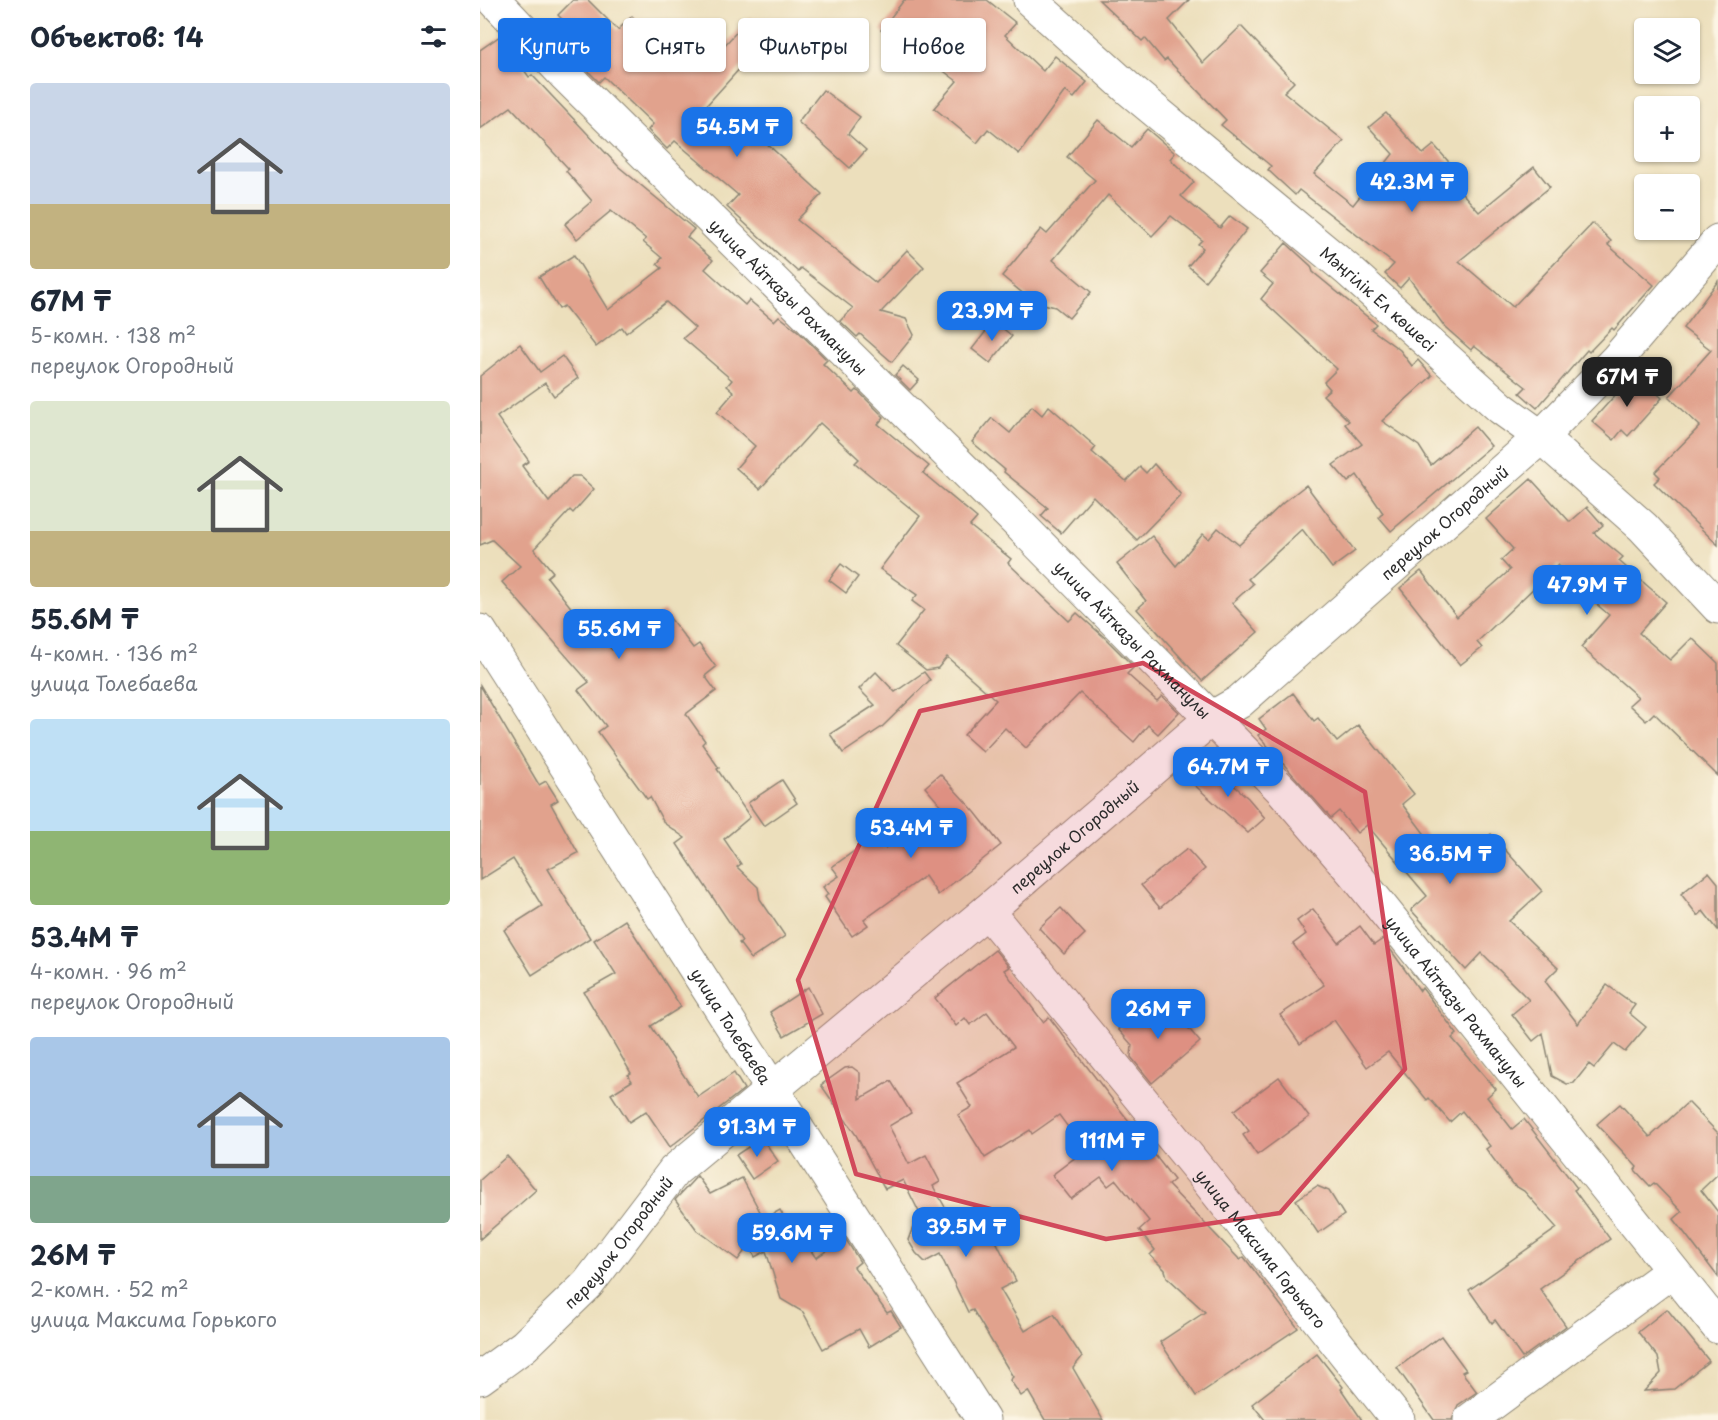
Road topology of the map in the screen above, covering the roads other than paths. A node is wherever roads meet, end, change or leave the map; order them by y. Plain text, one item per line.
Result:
1 (494, 0) edge
2 (1030, 0) edge
3 (1718, 241) edge
4 (1541, 437) junction
5 (1718, 607) edge
6 (480, 631) edge
7 (1213, 717) junction
8 (987, 911) junction
9 (773, 1087) junction
10 (1672, 1271) junction
11 (1718, 1327) edge
12 (480, 1378) edge
13 (983, 1420) edge
14 (1398, 1420) edge
15 (1470, 1420) edge

1 - 7 street, улица Айтказы Рахманулы
2 - 4 street, Мәңгілік Ел көшесі
3 - 4 street, переулок Огородный
4 - 5 street, Мәңгілік Ел көшесі
4 - 7 street, переулок Огородный
6 - 9 street, улица Толебаева
7 - 8 street, переулок Огородный
7 - 10 street, улица Айтказы Рахманулы
8 - 9 street, переулок Огородный
8 - 14 street, улица Максима Горького
9 - 12 street, переулок Огородный
9 - 13 street, улица Толебаева
10 - 11 street, улица Айтказы Рахманулы
10 - 15 street

